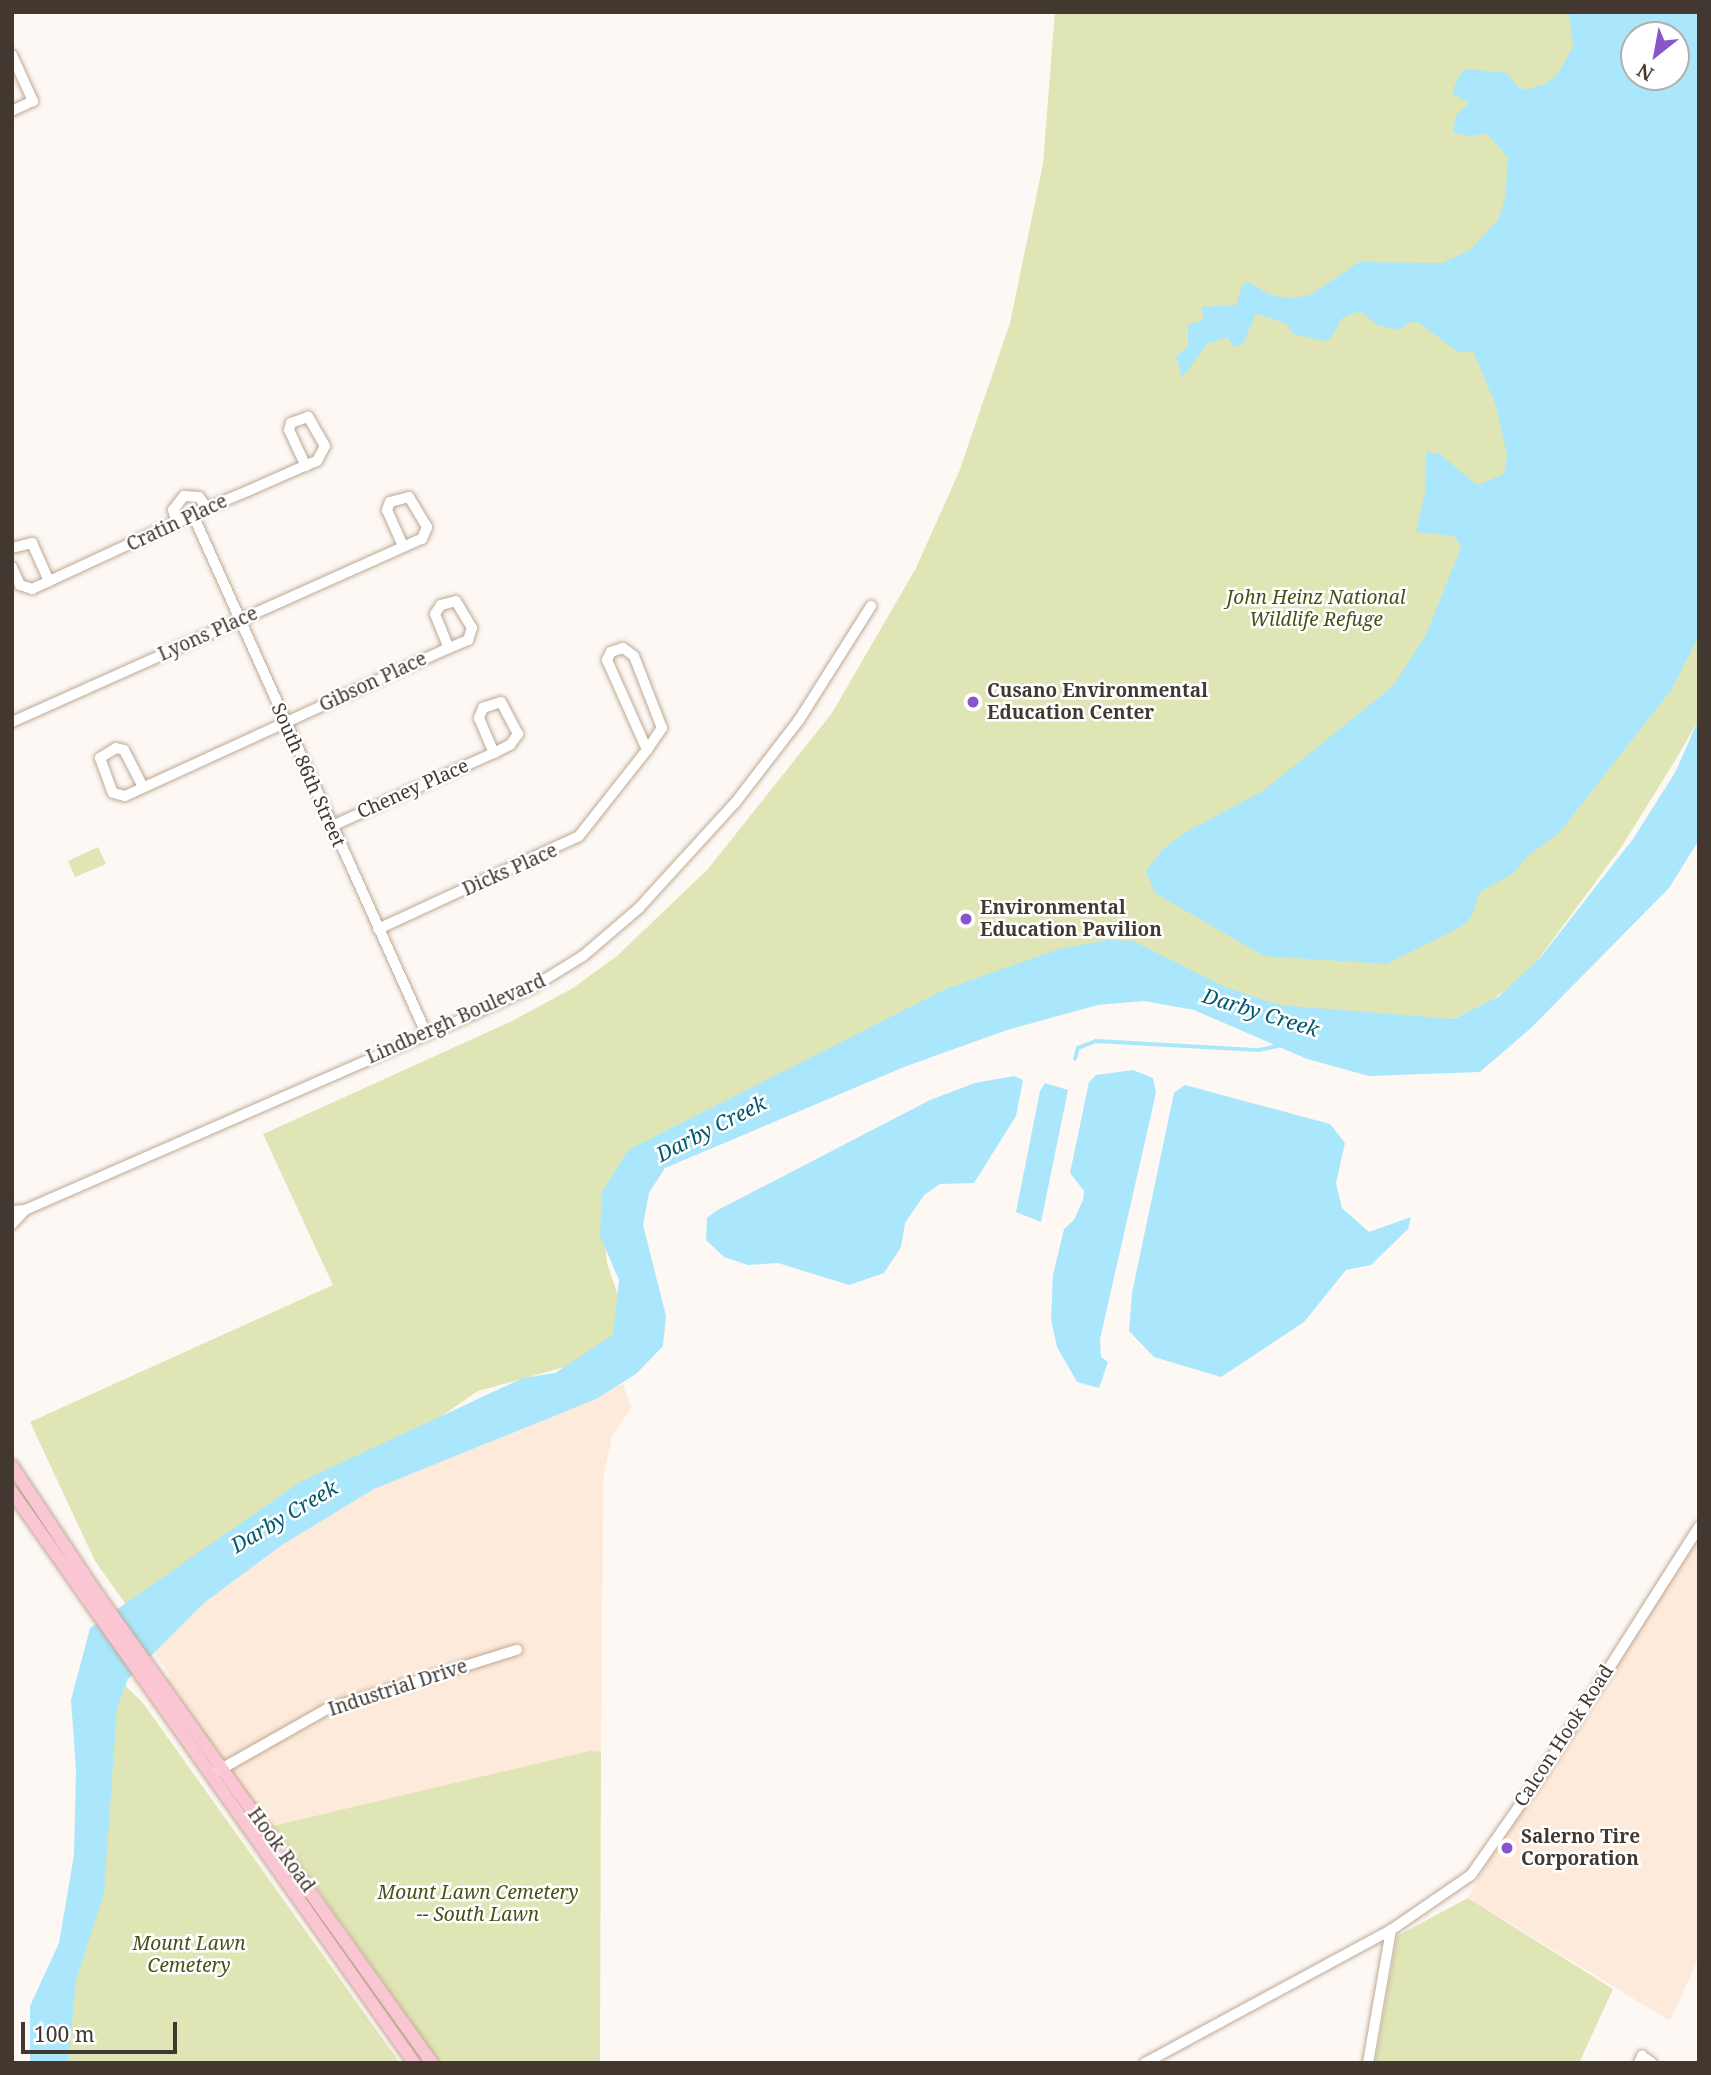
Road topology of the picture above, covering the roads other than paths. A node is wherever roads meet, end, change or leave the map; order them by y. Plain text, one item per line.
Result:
1 (12, 55) edge
2 (12, 111) edge
3 (306, 466) dead end
4 (207, 508) junction
5 (193, 515) junction
6 (177, 523) junction
7 (403, 546) junction
8 (12, 548) edge
9 (12, 567) edge
10 (49, 581) junction
11 (870, 606) dead end
12 (239, 621) junction
13 (449, 648) dead end
14 (12, 722) edge
15 (285, 723) junction
16 (647, 750) junction
17 (494, 753) junction
18 (143, 787) junction
19 (332, 826) junction
20 (378, 929) junction
21 (426, 1033) junction
22 (25, 1210) junction
23 (12, 1211) edge
24 (12, 1224) edge
25 (12, 1466) edge
26 (12, 1492) edge
27 (1699, 1527) edge
28 (90, 1594) junction
29 (124, 1642) junction
30 (517, 1650) dead end
31 (223, 1769) junction
32 (211, 1775) junction
33 (1391, 1930) junction
34 (414, 2063) edge
35 (432, 2063) edge
36 (1145, 2063) edge
37 (1368, 2063) edge
38 (1639, 2063) edge
39 (1652, 2063) edge

1 - 2 street
3 - 4 street, Cratin Place
4 - 5 street, Cratin Place
4 - 6 street
5 - 6 street, Cratin Place
5 - 12 street, South 86th Street
6 - 10 street, Cratin Place
7 - 7 street, Lyons Place
7 - 12 street, Lyons Place
8 - 10 street
9 - 10 street, Cratin Place
11 - 21 street, Lindbergh Boulevard
12 - 14 street, Lyons Place
12 - 15 street, South 86th Street
13 - 15 street, Gibson Place
15 - 18 street, Gibson Place
15 - 19 street, South 86th Street
16 - 16 street, Dicks Place
16 - 20 street, Dicks Place
17 - 17 street, Cheney Place
17 - 19 street, Cheney Place
18 - 18 street, Gibson Place
19 - 20 street, South 86th Street
20 - 21 street, South 86th Street
21 - 22 street, Lindbergh Boulevard
22 - 23 street, Lindbergh Boulevard
22 - 24 street, Lindbergh Boulevard
25 - 28 main road
26 - 28 main road
27 - 33 street, Calcon Hook Road
28 - 29 main road
29 - 31 main road, Hook Road
29 - 32 main road, Hook Road
30 - 31 street, Industrial Drive
31 - 32 street, Industrial Drive
31 - 35 main road, Hook Road
32 - 34 main road, Hook Road
33 - 36 street, Calcon Hook Road
33 - 37 street
38 - 39 street

